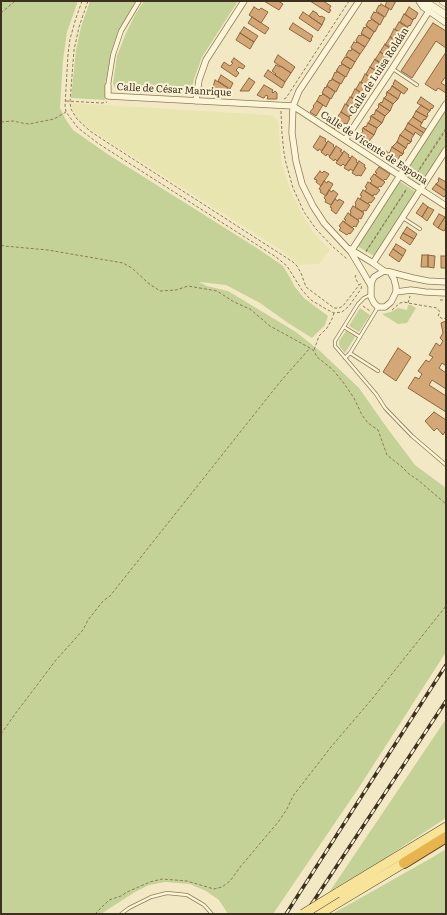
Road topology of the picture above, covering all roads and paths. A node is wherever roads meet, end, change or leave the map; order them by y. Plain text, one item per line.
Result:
1 (15, 1) edge
2 (82, 1) edge
3 (88, 1) edge
4 (139, 1) edge
5 (244, 1) edge
6 (349, 1) edge
7 (359, 1) edge
8 (419, 1) edge
9 (424, 1) edge
10 (443, 1) edge
11 (446, 3) edge
12 (428, 11) junction
13 (1, 13) edge
14 (446, 15) edge
15 (446, 23) edge
16 (392, 69) junction
17 (417, 85) dead end
18 (108, 86) joint
19 (108, 96) junction
20 (196, 100) junction
21 (65, 101) junction
22 (70, 102) junction
23 (446, 104) edge
24 (282, 105) junction
25 (292, 106) junction
26 (66, 112) junction
27 (1, 122) edge
28 (446, 128) edge
29 (446, 130) edge
30 (345, 140) junction
31 (446, 150) edge
32 (400, 176) junction
33 (411, 183) junction
34 (420, 189) junction
35 (446, 206) edge
36 (403, 217) junction
37 (420, 229) dead end
38 (338, 240) junction
39 (1, 245) edge
40 (352, 250) junction
41 (364, 255) junction
42 (351, 262) dead end
43 (373, 263) junction
44 (360, 266) junction
45 (387, 272) junction
46 (446, 282) edge
47 (358, 285) junction
48 (371, 286) junction
49 (396, 292) junction
50 (446, 293) edge
51 (371, 294) junction
52 (358, 304) junction
53 (378, 307) junction
54 (389, 312) dead end
55 (334, 313) junction
56 (374, 314) junction
57 (446, 318) edge
58 (344, 326) junction
59 (360, 336) junction
60 (310, 348) junction
61 (314, 351) junction
62 (350, 353) junction
63 (345, 358) junction
64 (378, 371) dead end
65 (446, 465) edge
66 (446, 504) edge
67 (446, 606) edge
68 (1, 734) edge
69 (446, 826) edge
70 (446, 837) edge
71 (446, 840) edge
72 (404, 863) junction
73 (95, 914) edge
74 (121, 914) edge
75 (212, 914) edge
76 (303, 914) edge
77 (319, 914) edge

1 - 13 path
2 - 21 path
3 - 22 path
4 - 18 street, Calle de César Manrique
5 - 20 street
6 - 24 path
7 - 25 street
8 - 12 street
9 - 14 street
10 - 11 street
12 - 15 street
12 - 16 street, Calle de Luisa Roldán
16 - 17 lane
16 - 30 street, Calle de Luisa Roldán
18 - 19 street, Calle de César Manrique
19 - 20 street, Calle de César Manrique
19 - 22 path
20 - 24 street, Calle de César Manrique
21 - 22 path
21 - 26 path
22 - 47 path
23 - 32 street
24 - 25 street, Calle de César Manrique
24 - 42 path
25 - 30 street, Calle de Vicente de Espona
25 - 38 street
26 - 27 path
26 - 55 path
28 - 33 path
29 - 33 path
30 - 32 street, Calle de Vicente de Espona
31 - 34 street
32 - 33 street, Calle de Vicente de Espona
32 - 40 street
33 - 34 street, Calle de Vicente de Espona
33 - 41 path
33 - 41 path
34 - 35 street, Calle de Vicente de Espona
34 - 36 street
36 - 37 lane
36 - 43 street
38 - 40 street
38 - 44 street
39 - 60 path
40 - 41 street
41 - 43 street
43 - 45 street
44 - 47 path
44 - 48 street
45 - 46 street
45 - 48 street
45 - 49 street
47 - 55 path
48 - 51 street
49 - 50 street
49 - 53 street
51 - 52 lane
51 - 53 street
52 - 56 path
52 - 58 lane
53 - 56 lane
54 - 57 path
55 - 61 path
56 - 59 lane
58 - 59 lane
58 - 63 lane
59 - 62 lane
60 - 61 path
60 - 68 path
61 - 66 path
62 - 63 lane
62 - 64 lane
63 - 65 lane
67 - 73 path
69 - 76 main road, bridge
70 - 72 highway
71 - 72 main road
72 - 77 main road
74 - 75 lane

